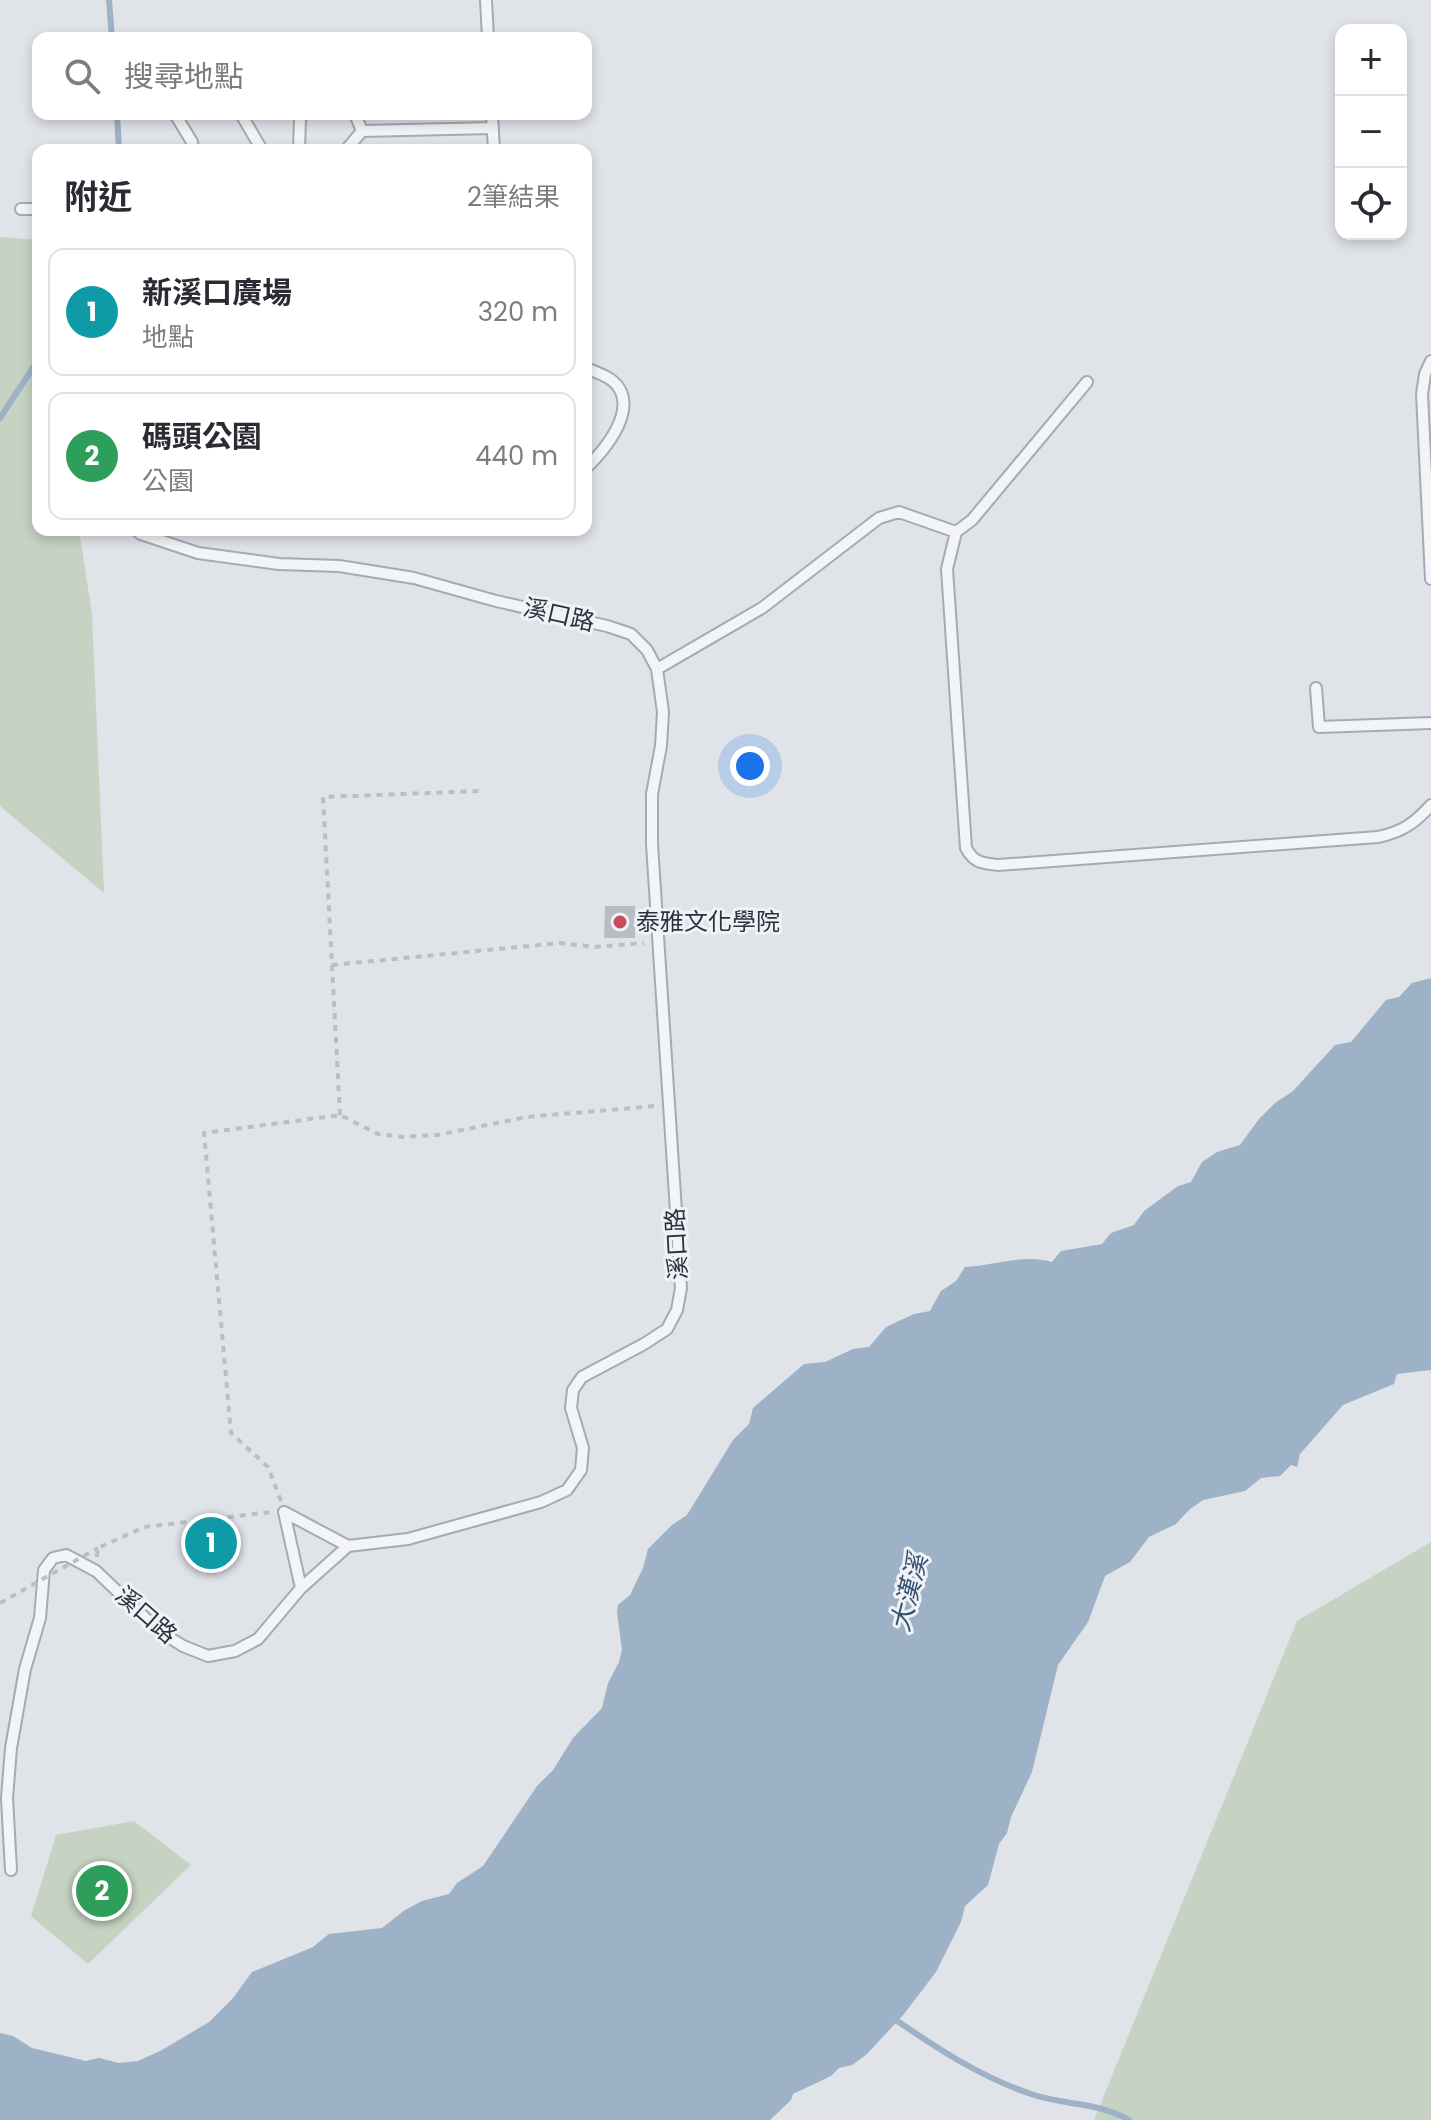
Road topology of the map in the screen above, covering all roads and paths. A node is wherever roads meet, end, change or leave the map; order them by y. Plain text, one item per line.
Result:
1 (486, 0) edge
2 (488, 32) edge
3 (179, 120) edge
4 (244, 120) edge
5 (300, 120) edge
6 (357, 120) edge
7 (492, 120) edge
8 (493, 128) junction
9 (362, 131) junction
10 (192, 144) edge
11 (258, 144) edge
12 (299, 144) edge
13 (351, 144) edge
14 (494, 144) edge
15 (21, 209) dead end
16 (32, 209) edge
17 (1431, 361) edge
18 (592, 371) edge
19 (1087, 382) dead end
20 (592, 460) edge
21 (956, 532) junction
22 (147, 536) edge
23 (1431, 579) edge
24 (657, 669) junction
25 (1316, 688) dead end
26 (1431, 723) edge
27 (481, 791) dead end
28 (1431, 805) edge
29 (658, 942) junction
30 (332, 965) junction
31 (669, 1106) junction
32 (340, 1115) junction
33 (284, 1512) junction
34 (348, 1546) junction
35 (301, 1588) junction
36 (0, 1603) edge
37 (11, 1870) dead end

1 - 2 lane
3 - 10 lane
4 - 11 lane
5 - 12 lane
6 - 9 lane
7 - 8 lane
8 - 9 lane
8 - 14 lane
9 - 13 lane
15 - 16 lane
17 - 23 lane
18 - 20 lane
19 - 21 lane
21 - 24 lane
21 - 28 lane
22 - 24 lane, 溪口路
24 - 29 lane, 溪口路
25 - 26 lane
27 - 30 path
29 - 30 path
29 - 31 lane, 溪口路
30 - 32 path
31 - 32 path
31 - 34 lane, 溪口路
32 - 33 path
33 - 34 lane
33 - 35 lane
33 - 36 path, bridge
34 - 35 lane, 溪口路
35 - 37 lane, 溪口路

